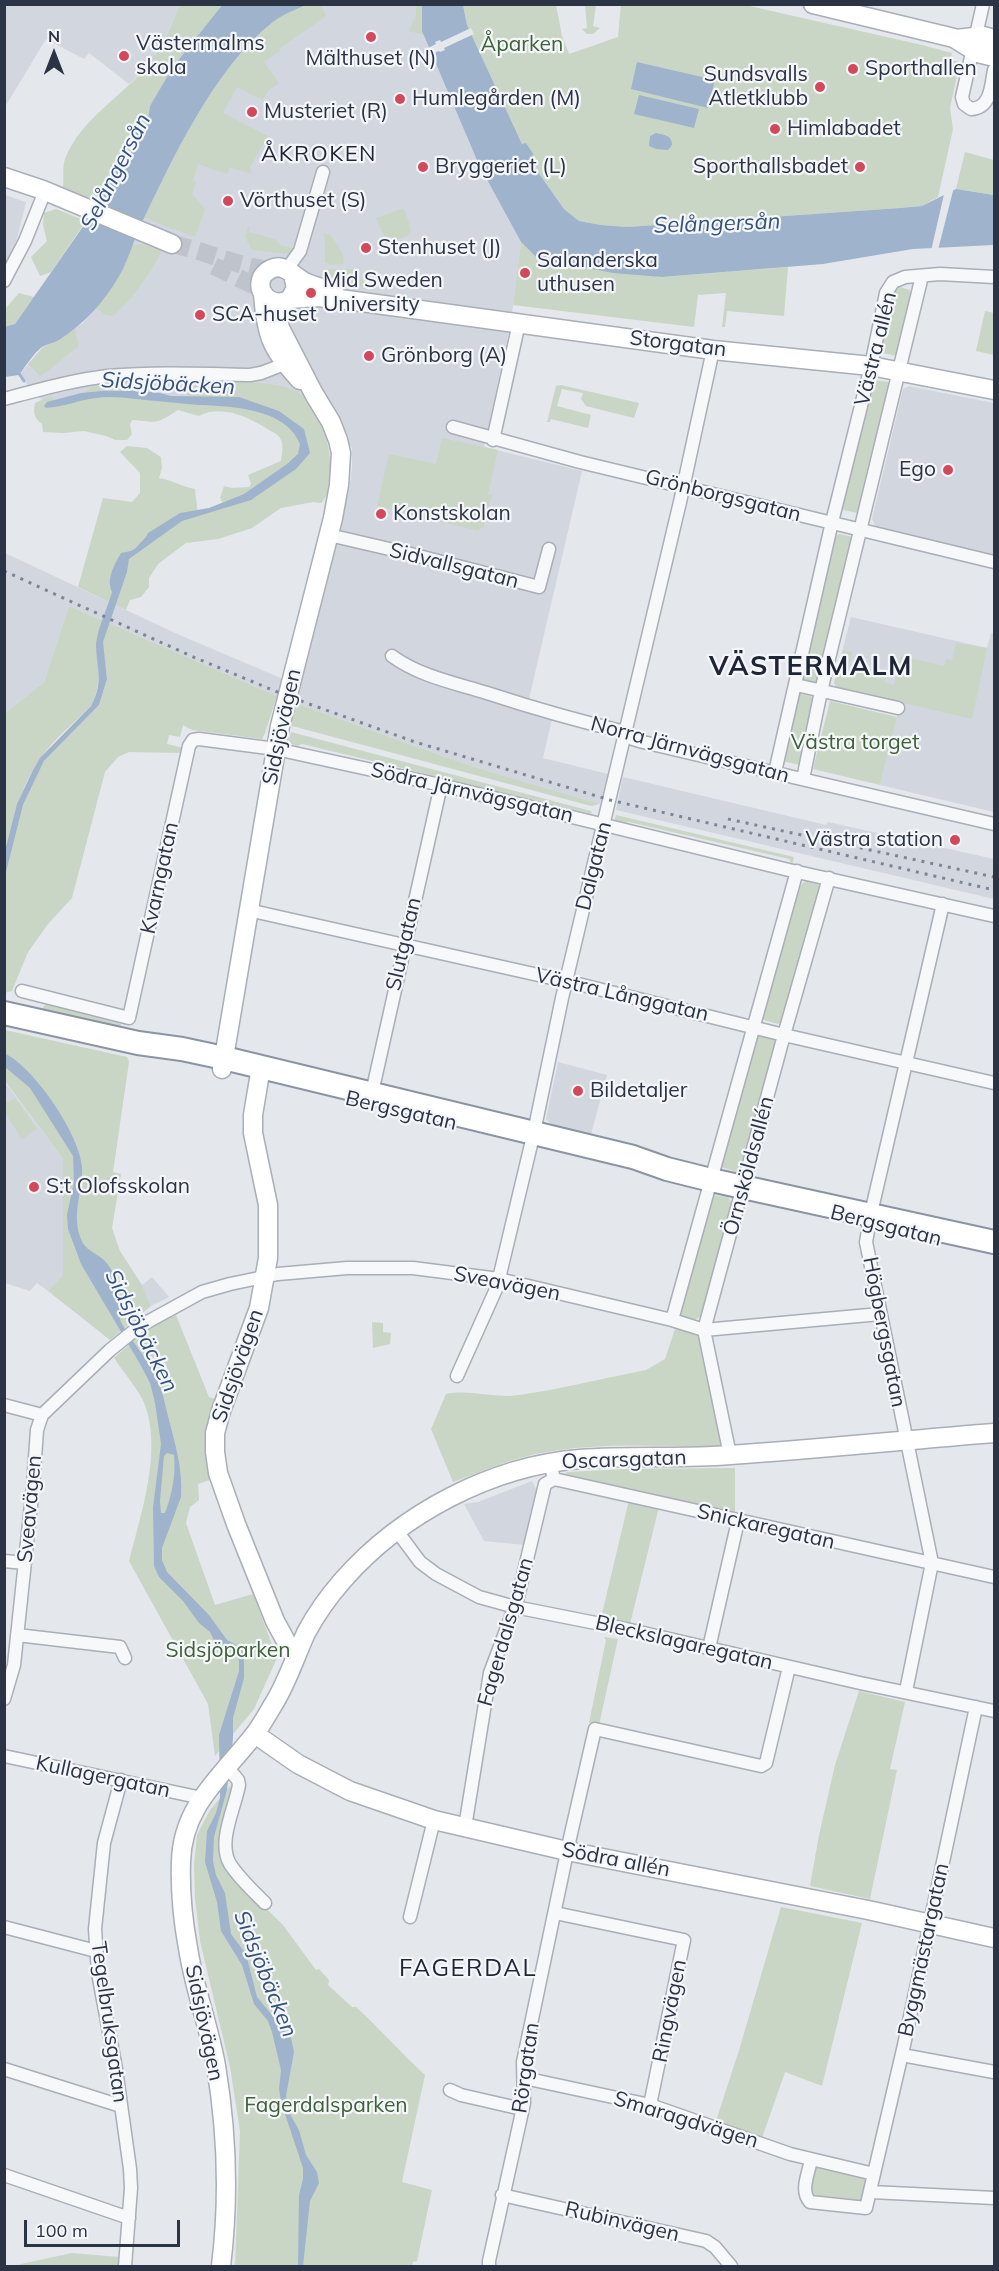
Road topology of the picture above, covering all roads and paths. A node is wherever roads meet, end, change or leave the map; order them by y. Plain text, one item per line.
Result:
1 (813, 4) edge
2 (983, 4) edge
3 (994, 39) edge
4 (974, 43) junction
5 (994, 57) edge
6 (994, 70) edge
7 (323, 172) dead end
8 (4, 177) edge
9 (45, 191) junction
10 (172, 244) tunnel mouth
11 (290, 272) junction
12 (922, 276) junction
13 (994, 277) edge
14 (4, 281) edge
15 (262, 293) junction
16 (287, 301) junction
17 (361, 302) junction
18 (519, 323) junction
19 (713, 350) junction
20 (291, 361) junction
21 (871, 366) junction
22 (898, 371) junction
23 (994, 390) edge
24 (4, 399) edge
25 (453, 427) dead end
26 (493, 440) junction
27 (683, 487) junction
28 (832, 522) junction
29 (861, 528) junction
30 (329, 535) junction
31 (549, 549) dead end
32 (994, 562) edge
33 (392, 656) dead end
34 (796, 685) junction
35 (821, 691) junction
36 (898, 708) dead end
37 (625, 732) junction
38 (193, 740) joint
39 (276, 749) junction
40 (775, 772) junction
41 (803, 779) junction
42 (441, 784) junction
43 (994, 824) edge
44 (604, 825) junction
45 (796, 871) junction
46 (829, 878) junction
47 (943, 904) junction
48 (248, 910) junction
49 (994, 916) edge
50 (403, 945) junction
51 (566, 981) junction
52 (22, 991) dead end
53 (41, 996) junction
54 (4, 1013) edge
55 (32, 1019) junction
56 (754, 1027) junction
57 (784, 1035) junction
58 (223, 1063) junction
59 (906, 1063) junction
60 (260, 1072) junction
61 (994, 1083) edge
62 (370, 1099) junction
63 (533, 1137) junction
64 (711, 1180) junction
65 (743, 1187) junction
66 (870, 1218) junction
67 (994, 1242) edge
68 (994, 1252) edge
69 (265, 1276) junction
70 (499, 1279) junction
71 (880, 1314) junction
72 (672, 1320) junction
73 (704, 1330) junction
74 (457, 1376) dead end
75 (4, 1405) edge
76 (42, 1415) junction
77 (994, 1433) edge
78 (906, 1440) junction
79 (730, 1455) junction
80 (552, 1471) junction
81 (738, 1521) junction
82 (398, 1531) junction
83 (4, 1561) edge
84 (25, 1563) junction
85 (932, 1563) junction
86 (994, 1577) edge
87 (515, 1607) junction
88 (17, 1635) junction
89 (709, 1648) junction
90 (125, 1658) dead end
91 (295, 1658) junction
92 (789, 1666) junction
93 (906, 1691) junction
94 (4, 1699) edge
95 (976, 1707) junction
96 (994, 1711) edge
97 (250, 1740) junction
98 (4, 1756) edge
99 (230, 1771) junction
100 (121, 1780) junction
101 (206, 1792) junction
102 (434, 1820) junction
103 (465, 1827) junction
104 (567, 1851) junction
105 (265, 1903) dead end
106 (555, 1913) junction
107 (410, 1917) dead end
108 (930, 1924) junction
109 (4, 1927) edge
110 (994, 1938) edge
111 (96, 1951) junction
112 (902, 2055) junction
113 (4, 2069) edge
114 (994, 2072) edge
115 (524, 2078) junction
116 (450, 2090) dead end
117 (650, 2104) junction
118 (121, 2106) junction
119 (522, 2109) junction
120 (811, 2160) junction
121 (874, 2174) junction
122 (4, 2175) edge
123 (871, 2192) junction
124 (502, 2195) junction
125 (994, 2198) edge
126 (129, 2218) junction
127 (125, 2266) edge
128 (221, 2266) edge
129 (489, 2266) edge
130 (730, 2266) edge

1 - 4 street
2 - 4 street
3 - 4 street
4 - 5 street
4 - 6 street
7 - 11 street
8 - 9 street
9 - 10 street
9 - 14 street
11 - 15 street
11 - 16 street
11 - 17 street, Storgatan
12 - 13 street
12 - 21 street, Västra allén
12 - 22 street, Västra allén
15 - 16 street
15 - 20 street, Sidsjövägen
16 - 17 street, Storgatan
16 - 20 street, Sidsjövägen
17 - 18 street, Storgatan
18 - 19 street, Storgatan
18 - 26 street
19 - 21 street, Storgatan
19 - 27 street, Dalgatan
20 - 24 street
20 - 30 street, Sidsjövägen
21 - 22 street, Storgatan
21 - 28 street, Västra allén
22 - 23 street, Storgatan
22 - 29 street, Västra allén
25 - 26 street, Grönborgsgatan
26 - 27 street, Grönborgsgatan
27 - 28 street, Grönborgsgatan
27 - 37 street, Dalgatan
28 - 29 street, Grönborgsgatan
28 - 34 street, Västra allén
29 - 32 street, Grönborgsgatan
29 - 35 street, Västra allén
30 - 31 street, Sidvallsgatan
30 - 39 street, Sidsjövägen
33 - 37 street, Norra Järnvägsgatan
34 - 35 street
34 - 40 street, Västra allén
35 - 36 street
35 - 41 street, Västra allén
37 - 40 street, Norra Järnvägsgatan
37 - 44 street, Dalgatan
38 - 39 street, Södra Järnvägsgatan
38 - 53 street, Kvarngatan
39 - 42 street, Södra Järnvägsgatan
39 - 48 street, Sidsjövägen
40 - 41 street, Norra Järnvägsgatan
41 - 43 street, Norra Järnvägsgatan
42 - 44 street, Södra Järnvägsgatan
42 - 50 street, Slutgatan
44 - 45 street, Södra Järnvägsgatan
44 - 51 street, Dalgatan
45 - 46 street, Södra Järnvägsgatan
45 - 56 street, Örnsköldsallén
46 - 47 street, Södra Järnvägsgatan
46 - 57 street, Örnsköldsallén
47 - 49 street, Södra Järnvägsgatan
47 - 59 street, Högbergsgatan
48 - 50 street, Västra Långgatan
48 - 58 street, Sidsjövägen
50 - 51 street, Västra Långgatan
50 - 62 street, Slutgatan
51 - 56 street, Västra Långgatan
51 - 63 street, Dalgatan
52 - 53 street
53 - 55 street
54 - 55 highway, Bergsgatan
55 - 58 highway, Bergsgatan
56 - 57 street, Västra Långgatan
56 - 64 street, Örnsköldsallén
57 - 59 street, Västra Långgatan
57 - 65 street, Örnsköldsallén
58 - 60 highway, Bergsgatan
59 - 61 street, Västra Långgatan
59 - 66 street, Högbergsgatan
60 - 62 highway, Bergsgatan
60 - 69 street, Sidsjövägen
62 - 63 highway, Bergsgatan
63 - 64 highway, Bergsgatan
63 - 70 street, Dalgatan
64 - 65 highway, Bergsgatan
64 - 72 street, Örnsköldsallén
65 - 66 highway, Bergsgatan
65 - 73 street, Örnsköldsallén
66 - 67 highway, Bergsgatan
66 - 68 highway, Bergsgatan
66 - 71 street, Högbergsgatan
69 - 70 street, Sveavägen
69 - 76 street, Sveavägen
69 - 91 street, Sidsjövägen
70 - 72 street, Sveavägen
70 - 74 street, Dalgatan
71 - 73 street, Sveavägen
71 - 78 street, Högbergsgatan
72 - 73 street, Sveavägen
73 - 79 street, Örnsköldsallén
75 - 76 street
76 - 84 street, Sveavägen
77 - 78 street, Oscarsgatan
78 - 79 street, Oscarsgatan
78 - 85 street, Högbergsgatan
79 - 80 street, Oscarsgatan
80 - 81 street, Snickaregatan
80 - 82 street, Oscarsgatan
80 - 87 street, Fagerdalsgatan
81 - 85 street, Snickaregatan
81 - 89 street
82 - 87 street, Bleckslagaregatan
82 - 91 street, Oscarsgatan
83 - 84 street
84 - 88 street, Sveavägen
85 - 86 street, Snickaregatan
85 - 93 street, Högbergsgatan
87 - 89 street, Bleckslagaregatan
87 - 103 street, Fagerdalsgatan
88 - 90 street
88 - 94 street, Sveavägen
89 - 92 street, Bleckslagaregatan
91 - 97 street
92 - 93 street, Bleckslagaregatan
92 - 104 street, Rörgatan
93 - 95 street, Bleckslagaregatan
95 - 96 street, Bleckslagaregatan
95 - 108 street, Byggmästargatan
97 - 99 street, Sidsjövägen
97 - 102 street, Södra allén
98 - 100 street, Kullagergatan
99 - 101 street, Sidsjövägen
99 - 105 street
100 - 101 street, Kullagergatan
100 - 111 street, Tegelbruksgatan
101 - 128 street, Sidsjövägen
102 - 103 street, Södra allén
102 - 107 street
103 - 104 street, Södra allén
104 - 106 street, Rörgatan
104 - 108 street, Södra allén
106 - 115 street, Rörgatan
106 - 117 street, Ringvägen
108 - 110 street, Södra allén
108 - 112 street, Byggmästargatan
109 - 111 street
111 - 118 street, Tegelbruksgatan
112 - 114 street
112 - 121 street, Byggmästargatan
113 - 118 street
115 - 117 street, Smaragdvägen
115 - 119 street, Rörgatan
116 - 119 street
117 - 120 street, Smaragdvägen
118 - 126 street, Tegelbruksgatan
119 - 124 street, Rörgatan
120 - 121 street, Smaragdvägen
120 - 123 street
121 - 123 street, Byggmästargatan
122 - 126 street
123 - 125 street
124 - 129 street, Rörgatan
124 - 130 street, Rubinvägen
126 - 127 street, Tegelbruksgatan

